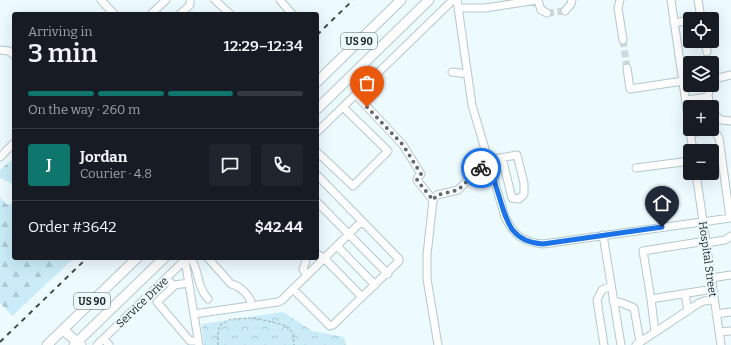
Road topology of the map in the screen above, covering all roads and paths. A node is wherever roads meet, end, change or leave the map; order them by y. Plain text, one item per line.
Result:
1 (101, 0) edge
2 (190, 0) edge
3 (215, 0) edge
4 (280, 0) edge
5 (401, 0) edge
6 (429, 0) edge
7 (453, 0) edge
8 (457, 0) edge
9 (538, 0) edge
10 (572, 0) edge
11 (620, 0) edge
12 (671, 0) edge
13 (698, 0) edge
14 (163, 1) edge
15 (458, 8) junction
16 (565, 11) dead end
17 (112, 12) edge
18 (153, 12) edge
19 (182, 12) edge
20 (228, 12) edge
21 (290, 12) edge
22 (699, 12) edge
23 (547, 13) dead end
24 (683, 21) edge
25 (674, 23) junction
26 (623, 40) tunnel mouth
27 (706, 48) edge
28 (0, 50) edge
29 (707, 52) dead end
30 (12, 54) edge
31 (627, 68) tunnel mouth
32 (452, 72) dead end
33 (467, 74) junction
34 (731, 75) edge
35 (719, 77) edge
36 (319, 80) edge
37 (683, 81) joint
38 (685, 92) edge
39 (709, 92) edge
40 (356, 95) junction
41 (708, 97) junction
42 (686, 100) joint
43 (709, 100) edge
44 (319, 107) edge
45 (343, 107) junction
46 (719, 118) edge
47 (731, 121) edge
48 (319, 130) edge
49 (718, 136) edge
50 (12, 145) edge
51 (319, 154) edge
52 (0, 157) edge
53 (502, 158) junction
54 (488, 160) junction
55 (683, 162) edge
56 (636, 168) dead end
57 (319, 176) edge
58 (697, 180) edge
59 (433, 200) junction
60 (319, 204) edge
61 (730, 218) edge
62 (362, 221) junction
63 (703, 222) junction
64 (349, 234) junction
65 (603, 235) junction
66 (731, 236) edge
67 (706, 242) junction
68 (337, 246) junction
69 (319, 255) edge
70 (324, 258) junction
71 (134, 260) edge
72 (162, 260) edge
73 (187, 260) edge
74 (188, 260) edge
75 (189, 260) edge
76 (210, 260) edge
77 (306, 261) dead end
78 (388, 274) junction
79 (307, 275) junction
80 (731, 275) edge
81 (166, 278) junction
82 (711, 278) junction
83 (189, 283) junction
84 (174, 285) junction
85 (375, 285) junction
86 (611, 286) junction
87 (293, 289) junction
88 (713, 289) junction
89 (685, 294) junction
90 (362, 298) junction
91 (651, 299) junction
92 (714, 300) junction
93 (613, 301) junction
94 (252, 305) junction
95 (216, 311) junction
96 (688, 311) junction
97 (731, 312) edge
98 (194, 314) junction
99 (716, 314) junction
100 (63, 330) junction
101 (731, 331) edge
102 (655, 332) junction
103 (719, 332) junction
104 (104, 339) junction
105 (188, 343) edge
106 (198, 343) edge
107 (78, 344) edge
108 (638, 344) edge
109 (47, 345) edge
110 (97, 345) edge
111 (109, 345) edge
112 (218, 345) edge
113 (294, 345) edge
114 (438, 345) edge
115 (604, 345) edge
116 (620, 345) edge
117 (721, 345) edge

1 - 17 street
2 - 19 street
3 - 20 street
4 - 21 street
5 - 36 main road, US 90
6 - 44 main road, US 90
7 - 40 street
8 - 15 street
9 - 15 street
9 - 23 street
10 - 16 street
11 - 26 street
12 - 25 street
13 - 22 street
14 - 18 street
15 - 33 street
24 - 25 street
25 - 37 street
27 - 29 street
28 - 30 street
31 - 37 street
32 - 33 street
33 - 54 street
34 - 35 street
38 - 42 street
39 - 41 street
40 - 45 street
40 - 59 street
41 - 42 street
41 - 43 street
45 - 48 street
45 - 51 street
46 - 47 street
49 - 61 street
50 - 52 street
53 - 53 street
53 - 54 street
54 - 59 street
54 - 65 street
55 - 56 street
57 - 62 street
58 - 63 street, Hospital Street
59 - 114 street
60 - 64 street
61 - 63 street
62 - 64 street
62 - 78 street
63 - 65 street
63 - 67 street, Hospital Street
64 - 68 street
64 - 78 street
65 - 86 street
66 - 67 street
67 - 82 street, Hospital Street
67 - 91 street
68 - 70 street
68 - 85 street
69 - 70 street
70 - 79 street
70 - 90 street
71 - 100 main road, US 90
72 - 107 main road, US 90
73 - 81 street, Service Drive
74 - 83 street
75 - 95 street
76 - 94 street
77 - 79 street
78 - 85 street
79 - 87 street
80 - 82 street
81 - 84 street
81 - 104 street, Service Drive
82 - 88 street, Hospital Street
83 - 84 street
83 - 98 street
84 - 105 street
85 - 90 street
86 - 93 street
86 - 115 street
87 - 90 street
87 - 94 street
88 - 89 street
88 - 92 street, Hospital Street
89 - 91 street
89 - 96 street
91 - 102 street
92 - 96 street
92 - 99 street, Hospital Street
93 - 108 street
93 - 116 street
94 - 95 street
95 - 98 street
96 - 102 street
97 - 99 street
98 - 106 street
99 - 103 street, Hospital Street
100 - 107 main road
100 - 109 main road, US 90
101 - 103 street
102 - 108 street
103 - 117 street, Hospital Street
104 - 110 street, Service Drive
104 - 111 street
105 - 106 street
112 - 113 path

